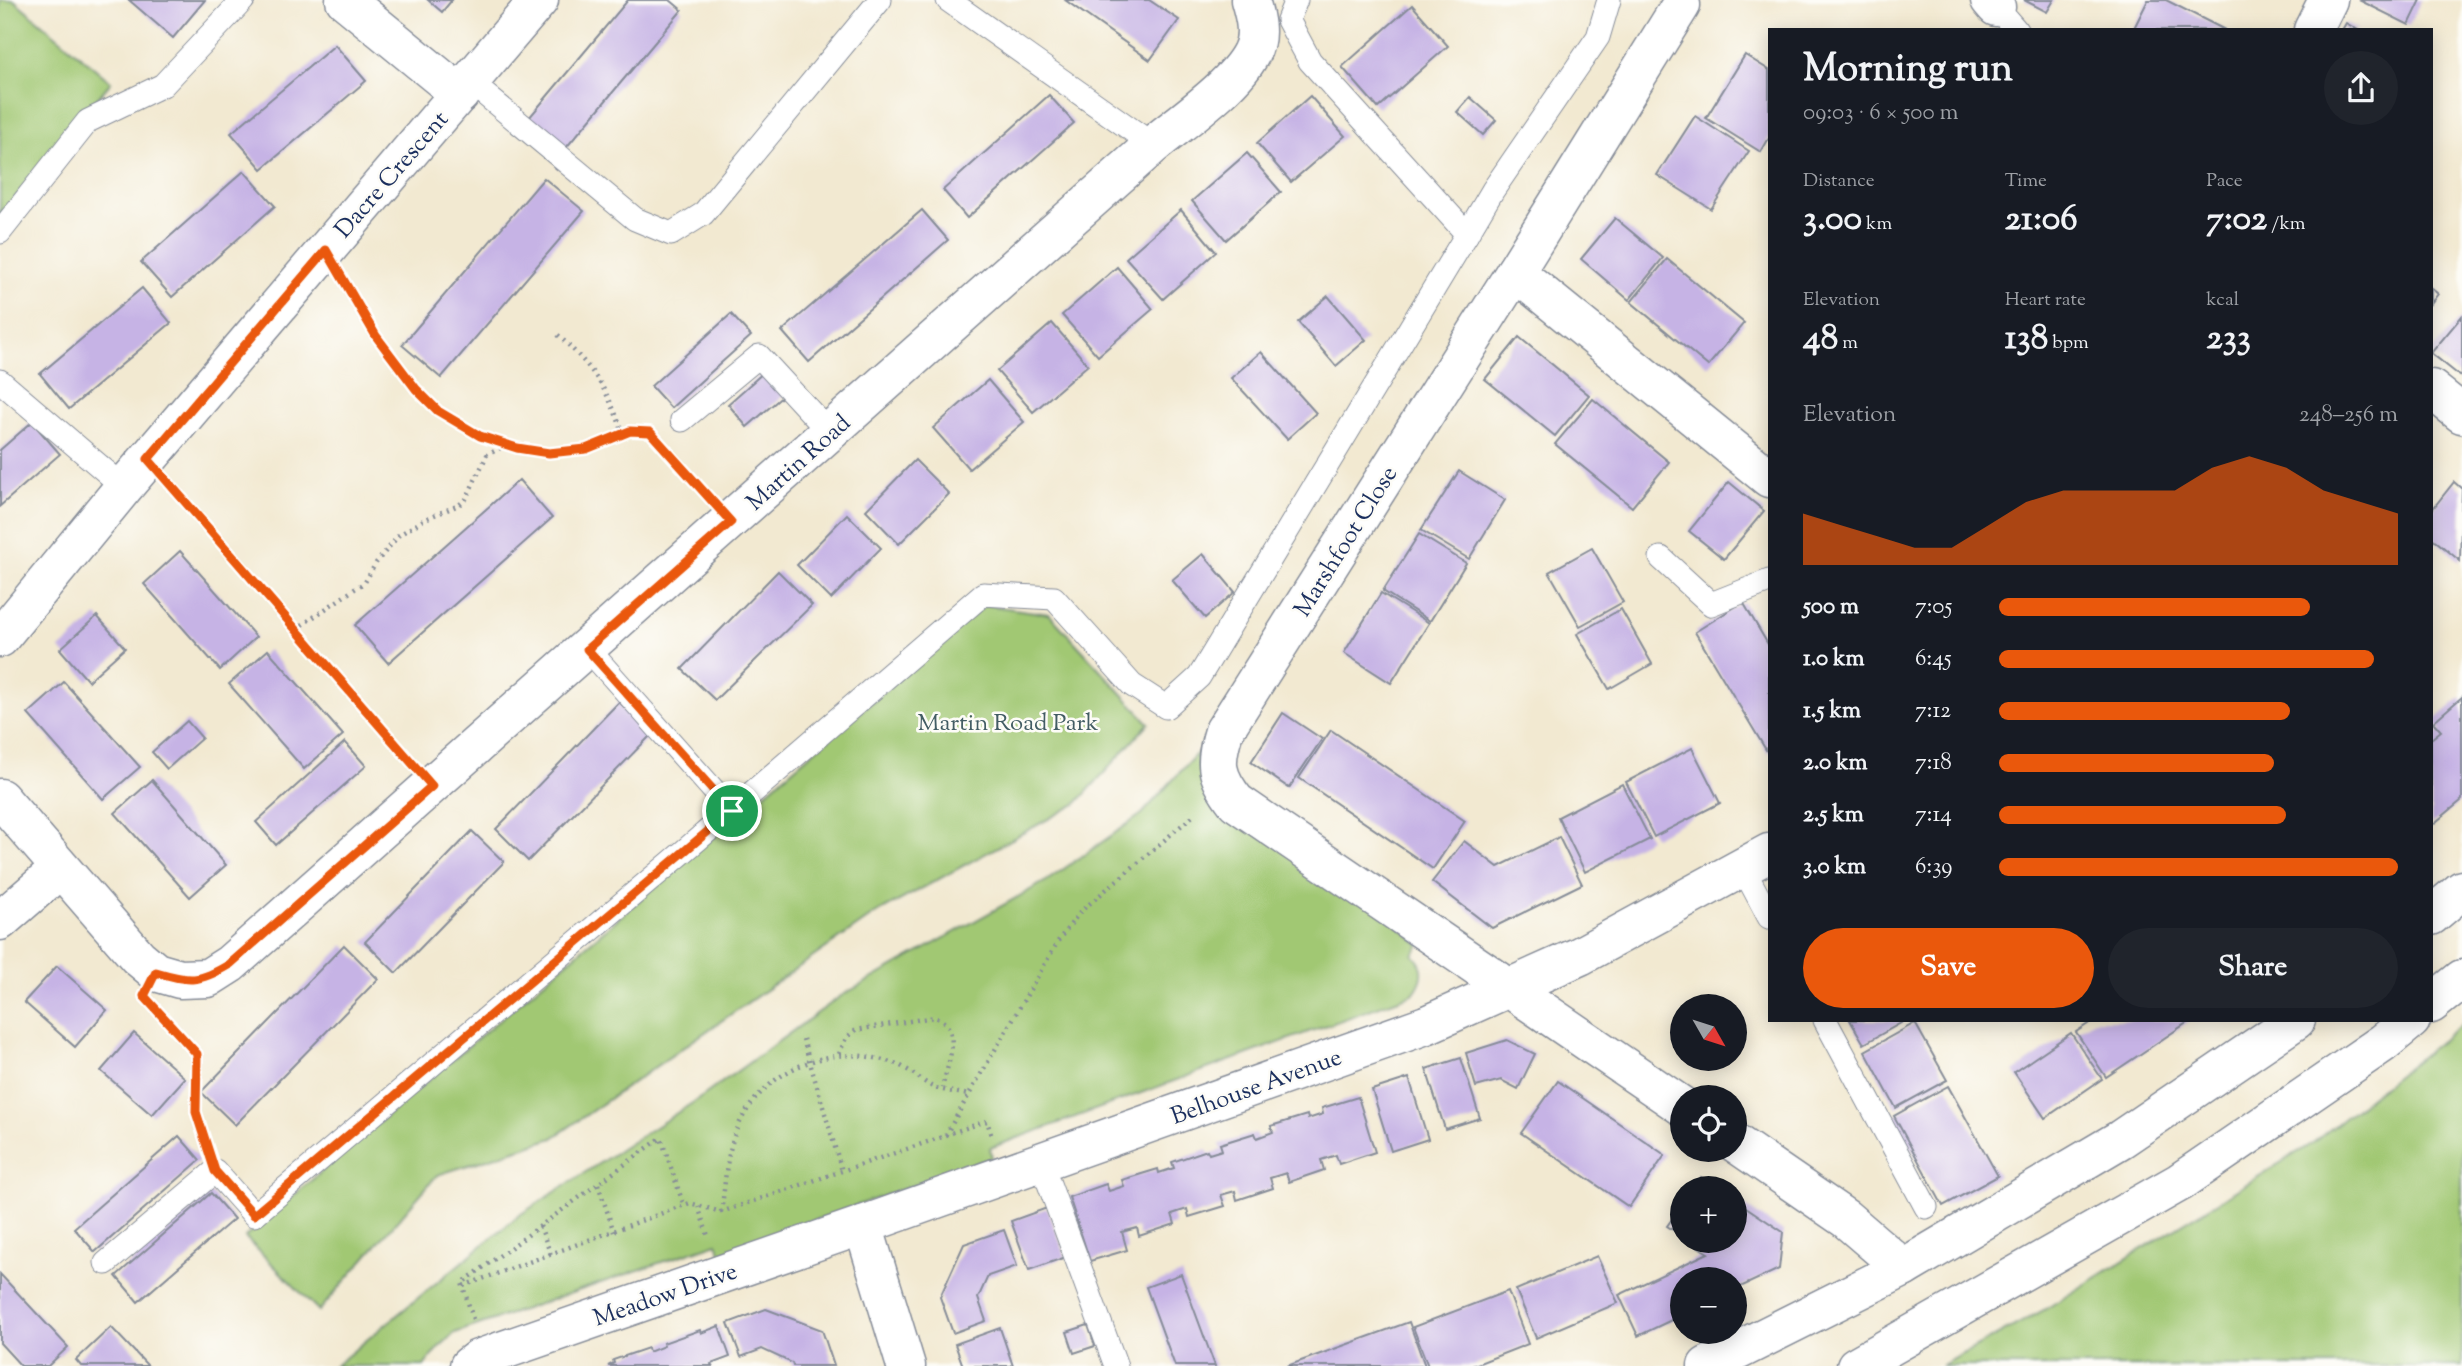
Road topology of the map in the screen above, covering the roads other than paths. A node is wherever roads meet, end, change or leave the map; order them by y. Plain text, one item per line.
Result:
1 (243, 0) edge
2 (345, 0) edge
3 (539, 0) edge
4 (880, 0) edge
5 (948, 0) edge
6 (1609, 0) edge
7 (2328, 0) edge
8 (1681, 5) dead end
9 (1273, 11) edge
10 (2314, 28) edge
11 (465, 88) junction
12 (1153, 145) junction
13 (0, 232) edge
14 (1467, 234) junction
15 (1515, 272) junction
16 (0, 381) edge
17 (2433, 391) edge
18 (2462, 414) edge
19 (682, 420) dead end
20 (830, 433) junction
21 (136, 473) junction
22 (1768, 477) edge
23 (1661, 558) dead end
24 (1768, 581) edge
25 (0, 638) edge
26 (587, 649) junction
27 (0, 798) edge
28 (732, 811) junction
29 (1756, 861) edge
30 (60, 869) junction
31 (2462, 890) edge
32 (1768, 913) edge
33 (2433, 914) edge
34 (0, 921) edge
35 (2462, 979) edge
36 (1509, 988) junction
37 (2433, 1002) edge
38 (1826, 1022) edge
39 (2293, 1022) edge
40 (2409, 1022) edge
41 (1670, 1098) edge
42 (1747, 1151) edge
43 (1041, 1162) junction
44 (1926, 1207) dead end
45 (863, 1225) junction
46 (106, 1263) dead end
47 (1903, 1268) junction
48 (468, 1366) edge
49 (906, 1366) edge
50 (1116, 1366) edge
51 (1707, 1366) edge
52 (1856, 1366) edge

1 - 13 lane
2 - 11 street
3 - 11 street, Dacre Crescent
4 - 11 lane
5 - 12 lane
6 - 14 lane
7 - 10 street
8 - 15 street, Marshfoot Close
9 - 12 street, Martin Road
9 - 14 lane
11 - 21 street, Dacre Crescent
12 - 20 street, Martin Road
14 - 28 lane
15 - 22 street
15 - 36 street, Marshfoot Close
16 - 21 lane
17 - 18 street
19 - 20 lane
20 - 26 street, Martin Road
21 - 25 street, Dacre Crescent
23 - 24 lane
26 - 28 lane
26 - 30 street, Martin Road
27 - 30 street
28 - 46 lane
29 - 32 lane
29 - 36 street, Belhouse Avenue
30 - 34 street
31 - 33 street
35 - 37 street
36 - 41 street
36 - 43 street, Belhouse Avenue
38 - 44 lane
39 - 47 street
40 - 52 street
42 - 47 street
43 - 45 street, Belhouse Avenue
43 - 50 lane
45 - 48 street, Meadow Drive
45 - 49 street
47 - 51 street

